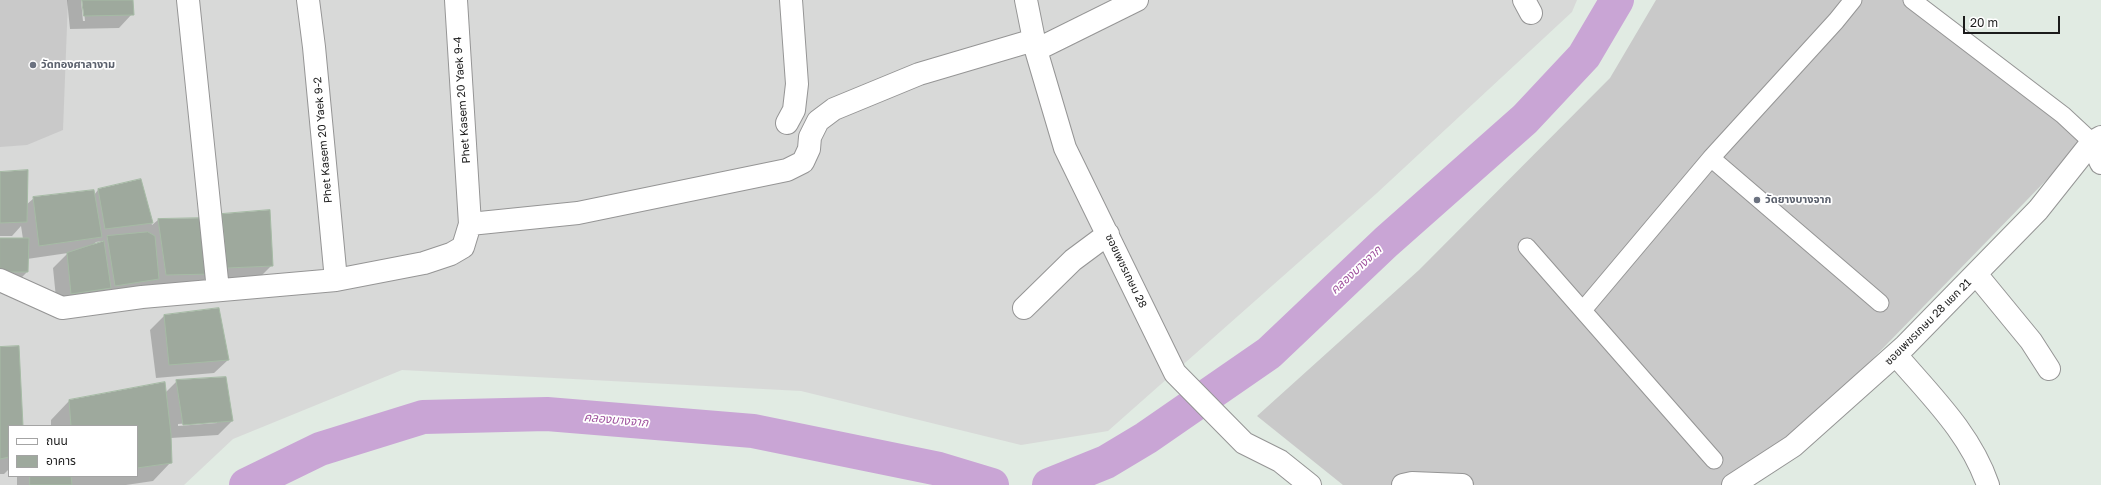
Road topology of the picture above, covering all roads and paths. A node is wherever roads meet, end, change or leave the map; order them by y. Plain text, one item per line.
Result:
1 (188, 0) edge
2 (308, 0) edge
3 (456, 0) edge
4 (791, 0) edge
5 (1026, 0) edge
6 (1137, 0) edge
7 (1853, 0) edge
8 (1912, 0) edge
9 (1035, 45) junction
10 (787, 123) dead end
11 (2096, 140) edge
12 (1710, 158) junction
13 (2101, 163) edge
14 (470, 224) junction
15 (1108, 234) junction
16 (1527, 247) dead end
17 (1976, 274) junction
18 (0, 280) edge
19 (336, 280) junction
20 (218, 290) junction
21 (1880, 303) dead end
22 (1024, 308) dead end
23 (1583, 310) junction
24 (1896, 355) junction
25 (2049, 368) dead end
26 (1714, 460) dead end
27 (1746, 482) edge
28 (1310, 485) edge
29 (1403, 485) edge
30 (1462, 485) edge
31 (1988, 485) edge

1 - 20 street
2 - 19 street, Phet Kasem 20 Yaek 9-2
3 - 14 street, Phet Kasem 20 Yaek 9-4
4 - 10 street
5 - 9 street, ซอยเพชรเกษม 28
6 - 9 street
7 - 12 lane
8 - 11 lane
9 - 14 street
9 - 15 street, ซอยเพชรเกษม 28
11 - 13 street
11 - 17 street, ซอยเพชรเกษม 28 แยก 21
12 - 21 lane
12 - 23 lane
14 - 19 street
15 - 22 street
15 - 28 street, ซอยเพชรเกษม 28
16 - 23 lane
17 - 24 street, ซอยเพชรเกษม 28 แยก 21
17 - 25 street
18 - 20 street
19 - 20 street
23 - 26 lane
24 - 27 street, ซอยเพชรเกษม 28 แยก 21
24 - 31 street
29 - 30 street

